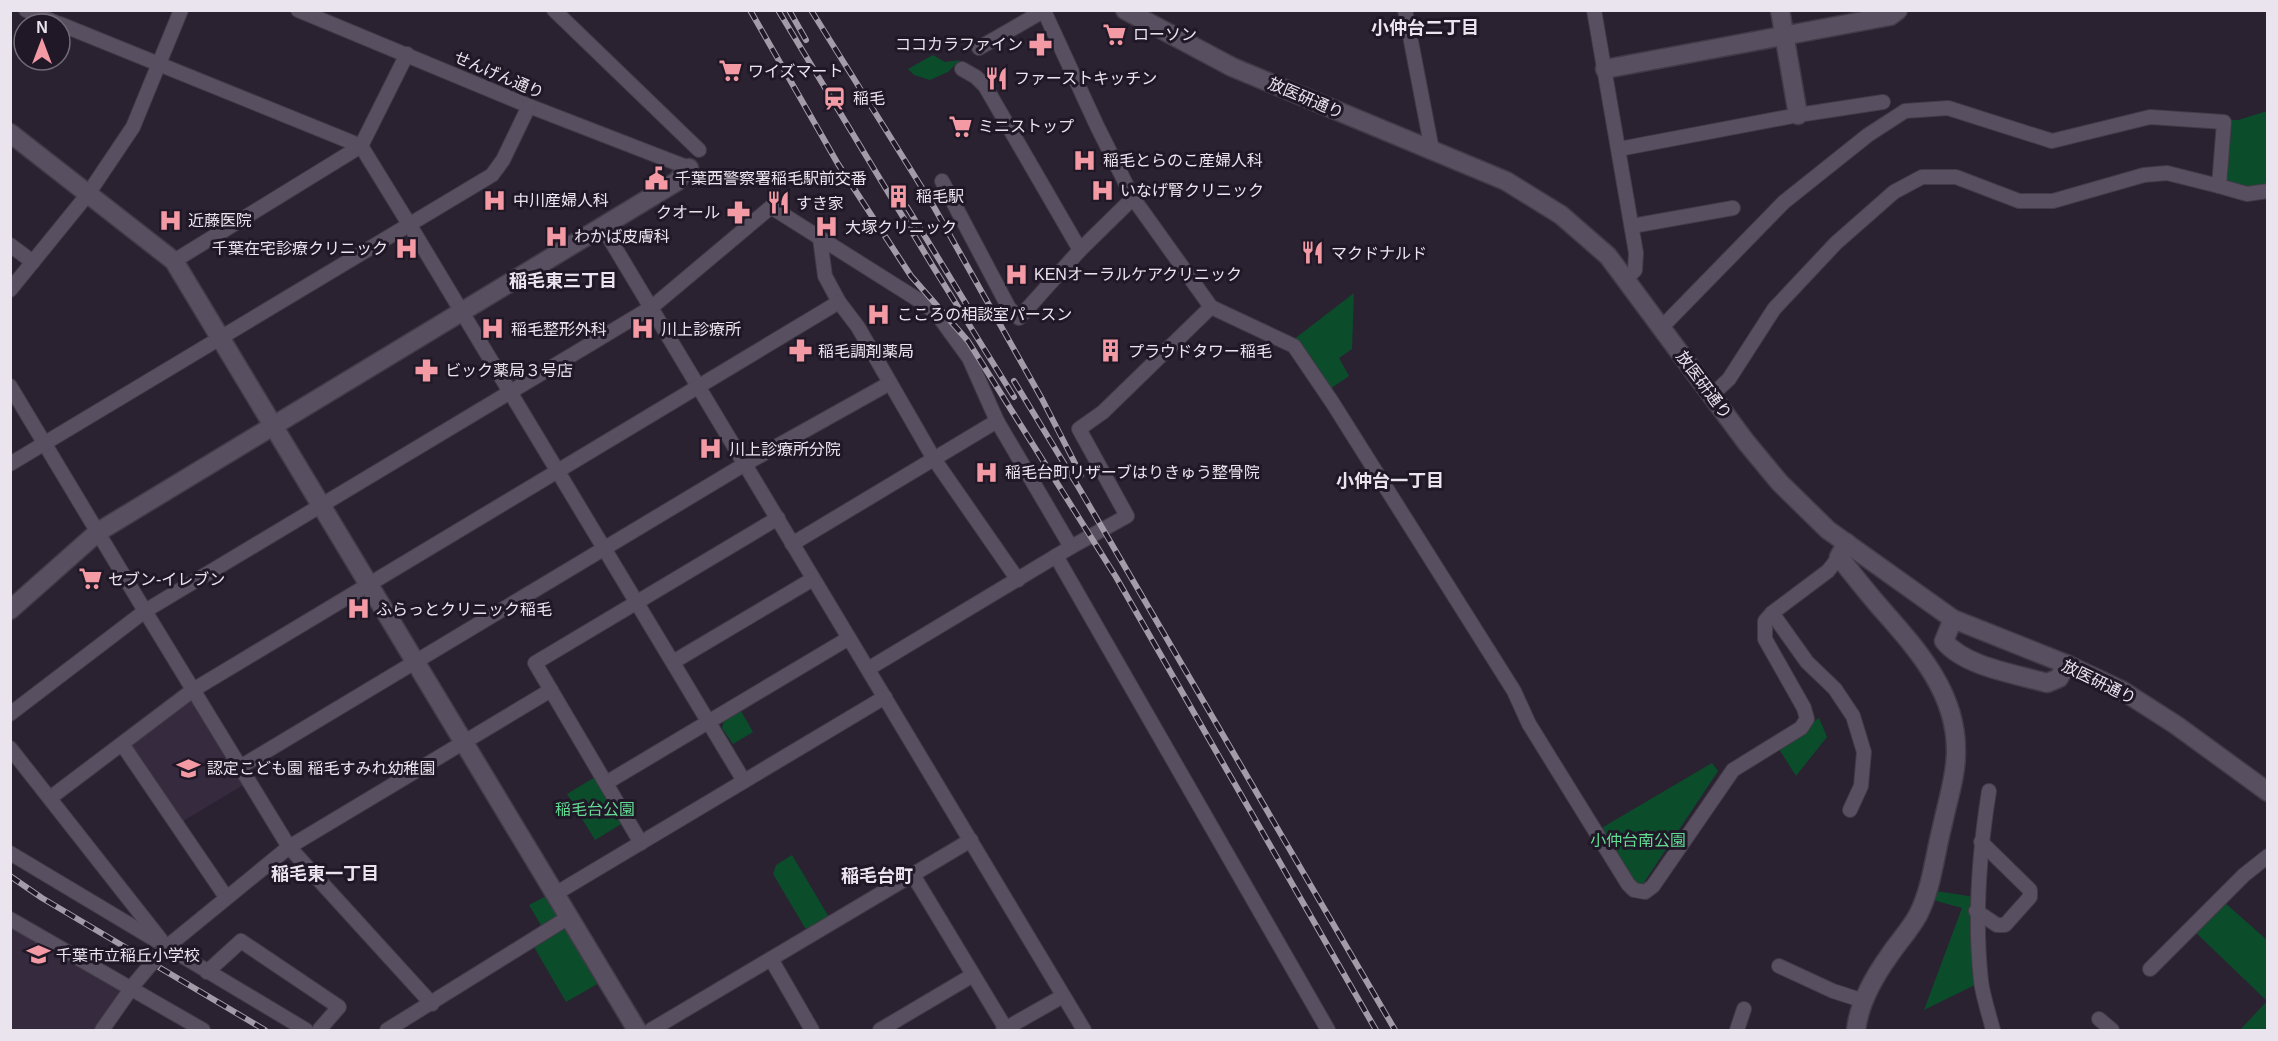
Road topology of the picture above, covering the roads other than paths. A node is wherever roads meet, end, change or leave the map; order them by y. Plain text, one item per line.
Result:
1 (181, 10) edge
2 (298, 10) edge
3 (554, 10) edge
4 (1125, 10) edge
5 (1405, 10) edge
6 (1594, 10) edge
7 (1780, 10) edge
8 (1898, 10) edge
9 (1045, 11) edge
10 (72, 29) edge
11 (1784, 36) junction
12 (979, 48) dead end
13 (407, 54) junction
14 (159, 64) junction
15 (962, 69) dead end
16 (1605, 69) junction
17 (1883, 102) dead end
18 (529, 106) junction
19 (1798, 115) junction
20 (10, 133) edge
21 (361, 146) junction
22 (1618, 149) junction
23 (699, 150) dead end
24 (1432, 150) junction
25 (689, 168) joint
26 (942, 181) dead end
27 (2219, 186) junction
28 (2268, 191) edge
29 (88, 194) junction
30 (1133, 198) junction
31 (1733, 208) dead end
32 (410, 224) junction
33 (602, 226) junction
34 (1632, 226) junction
35 (820, 238) junction
36 (10, 245) edge
37 (1080, 250) junction
38 (174, 261) junction
39 (33, 262) junction
40 (1626, 279) junction
41 (10, 290) edge
42 (839, 302) junction
43 (652, 307) junction
44 (1211, 307) junction
45 (461, 312) junction
46 (1661, 328) junction
47 (221, 339) junction
48 (890, 382) junction
49 (10, 386) edge
50 (697, 386) junction
51 (509, 391) junction
52 (1712, 394) junction
53 (997, 421) junction
54 (273, 425) junction
55 (45, 443) junction
56 (934, 459) junction
57 (10, 464) edge
58 (745, 464) junction
59 (557, 470) junction
60 (320, 505) junction
61 (778, 518) junction
62 (98, 532) junction
63 (792, 544) junction
64 (1071, 548) junction
65 (603, 549) junction
66 (1843, 550) junction
67 (1056, 556) junction
68 (813, 579) junction
69 (1018, 580) junction
70 (368, 584) junction
71 (636, 602) junction
72 (10, 610) edge
73 (145, 611) junction
74 (1772, 613) junction
75 (1953, 619) junction
76 (849, 638) junction
77 (673, 662) junction
78 (414, 663) junction
79 (2066, 664) junction
80 (868, 669) junction
81 (193, 690) junction
82 (550, 690) junction
83 (885, 697) junction
84 (10, 714) edge
85 (708, 722) junction
86 (462, 743) junction
87 (122, 744) junction
88 (10, 748) edge
89 (240, 767) junction
90 (744, 781) junction
91 (606, 783) junction
92 (1989, 791) dead end
93 (2268, 792) edge
94 (50, 798) junction
95 (1850, 810) dead end
96 (971, 840) junction
97 (641, 843) junction
98 (1981, 843) junction
99 (289, 846) junction
100 (10, 853) edge
101 (2268, 856) edge
102 (913, 876) junction
103 (555, 894) junction
104 (226, 897) junction
105 (1976, 911) junction
106 (569, 917) junction
107 (10, 919) edge
108 (165, 948) junction
109 (771, 959) junction
110 (1779, 966) dead end
111 (2150, 969) dead end
112 (207, 972) junction
113 (973, 975) junction
114 (133, 985) junction
115 (1063, 996) junction
116 (1864, 1001) junction
117 (432, 1004) junction
118 (1744, 1009) dead end
119 (2099, 1019) dead end
120 (809, 1029) edge
121 (102, 1030) edge
122 (203, 1030) edge
123 (306, 1030) edge
124 (319, 1030) edge
125 (387, 1030) edge
126 (637, 1030) edge
127 (651, 1030) edge
128 (880, 1030) edge
129 (1004, 1030) edge
130 (1084, 1030) edge
131 (1328, 1030) edge
132 (1737, 1030) edge
133 (1856, 1030) edge
134 (1993, 1030) edge
135 (2112, 1030) edge

1 - 14 street
2 - 13 street, せんげん通り
3 - 23 street
4 - 24 street, 放医研通り
5 - 24 street
6 - 16 street
7 - 11 street
8 - 11 street
9 - 12 street
9 - 30 street
10 - 14 street
11 - 16 street
11 - 19 street
13 - 18 street, せんげん通り
13 - 21 street
14 - 21 street
14 - 29 street
15 - 37 street
16 - 22 street
17 - 19 street
18 - 25 street, せんげん通り
18 - 32 street
19 - 22 street
20 - 29 street
21 - 32 street
21 - 38 street
22 - 34 street
24 - 40 street, 放医研通り
25 - 33 street
26 - 37 street
27 - 28 street
27 - 46 street
27 - 52 street
29 - 38 street
29 - 39 street
30 - 37 street
30 - 44 street
31 - 34 street
32 - 45 street
32 - 47 street
33 - 43 street
33 - 45 street
34 - 40 street
35 - 42 street
35 - 43 street
35 - 53 street
36 - 39 street
38 - 47 street
39 - 41 street
40 - 46 street, 放医研通り
42 - 48 street
42 - 50 street
43 - 50 street
43 - 51 street
44 - 64 street
44 - 74 street
45 - 51 street
45 - 54 street
46 - 52 street, 放医研通り
47 - 54 street
47 - 55 street
48 - 56 street
48 - 58 street
49 - 55 street
50 - 58 street
50 - 59 street
51 - 59 street
51 - 60 street
52 - 66 street, 放医研通り
53 - 56 street
53 - 64 street
54 - 60 street
54 - 62 street
55 - 57 street
55 - 62 street
56 - 63 street
56 - 69 street
58 - 61 street
58 - 65 street
59 - 65 street
59 - 70 street
60 - 70 street
60 - 73 street
61 - 63 street
61 - 71 street
62 - 72 street
62 - 73 street
63 - 68 street
64 - 67 street
65 - 71 street
65 - 78 street
66 - 74 street
66 - 75 street, 放医研通り
66 - 116 street
67 - 69 street
67 - 131 street
68 - 76 street
68 - 77 street
69 - 80 street
70 - 78 street
70 - 81 street
71 - 77 street
71 - 82 street
73 - 81 street
73 - 84 street
74 - 95 street
75 - 79 street, 放医研通り
75 - 79 street
76 - 80 street
76 - 85 street
77 - 85 street
78 - 86 street
78 - 89 street
79 - 93 street, 放医研通り
80 - 83 street
81 - 87 street
81 - 89 street
82 - 86 street
82 - 91 street
83 - 90 street
83 - 96 street
85 - 90 street
85 - 91 street
86 - 99 street
86 - 103 street
87 - 94 street
87 - 104 street
88 - 94 street
89 - 99 street
90 - 97 street
91 - 97 street
92 - 98 street
94 - 108 street
96 - 102 street
96 - 115 street
97 - 103 street
98 - 105 street
98 - 105 street
99 - 104 street
99 - 117 street
100 - 108 street
101 - 111 street
102 - 109 street
102 - 113 street
103 - 106 street
104 - 108 street
105 - 134 street
106 - 117 street
106 - 126 street
107 - 114 street
108 - 112 street
108 - 114 street, bridge
109 - 120 street
109 - 127 street
110 - 116 street
112 - 123 street
112 - 124 street
113 - 128 street
113 - 129 street
114 - 121 street
114 - 122 street
115 - 129 street
115 - 130 street
116 - 133 street
117 - 125 street
118 - 132 street
119 - 135 street

